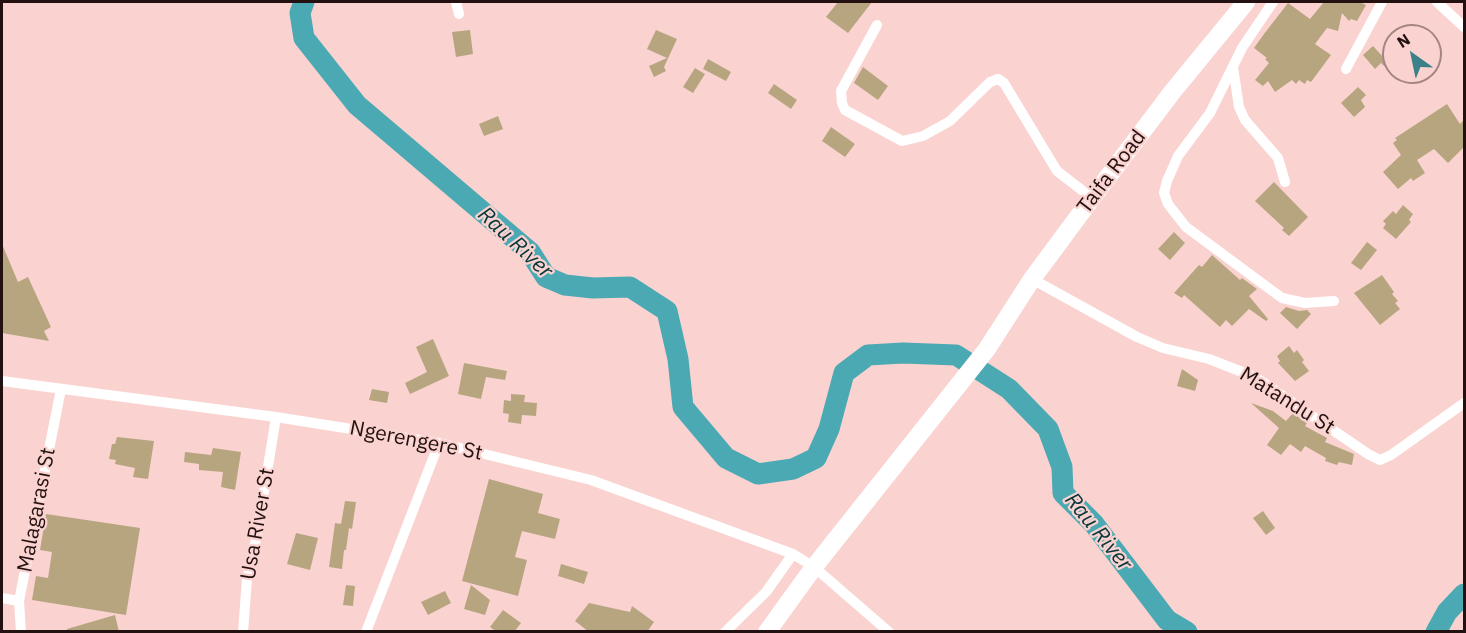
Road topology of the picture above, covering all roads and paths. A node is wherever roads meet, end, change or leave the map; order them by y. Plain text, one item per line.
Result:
1 (456, 2) edge
2 (1246, 2) edge
3 (1273, 2) edge
4 (1382, 2) edge
5 (1437, 2) edge
6 (459, 14) dead end
7 (877, 25) dead end
8 (1464, 27) edge
9 (1233, 67) junction
10 (1346, 69) dead end
11 (1285, 182) dead end
12 (1092, 198) junction
13 (1032, 279) junction
14 (1334, 301) dead end
15 (2, 381) edge
16 (61, 389) junction
17 (1464, 403) edge
18 (276, 417) junction
19 (439, 443) junction
20 (794, 554) junction
21 (814, 567) junction
22 (2, 598) edge
23 (19, 601) junction
24 (21, 632) edge
25 (243, 632) edge
26 (366, 632) edge
27 (725, 632) edge
28 (767, 632) edge
29 (889, 632) edge

1 - 6 street
2 - 12 highway, Taifa Road
3 - 9 street
4 - 10 street
5 - 8 street
7 - 12 street
9 - 11 street
9 - 14 street
12 - 13 highway, Taifa Road
13 - 17 street, Matandu St
13 - 21 highway, Taifa Road
15 - 16 street, Ngerengere St
16 - 18 street, Ngerengere St
16 - 23 street, Malagarasi St
18 - 19 street, Ngerengere St
18 - 25 street, Usa River St
19 - 20 street, Ngerengere St
19 - 26 street
20 - 21 street, Ngerengere St
20 - 27 street
21 - 28 highway, Taifa Road
21 - 29 street, Ngerengere St
22 - 23 street
23 - 24 street, Malagarasi St

